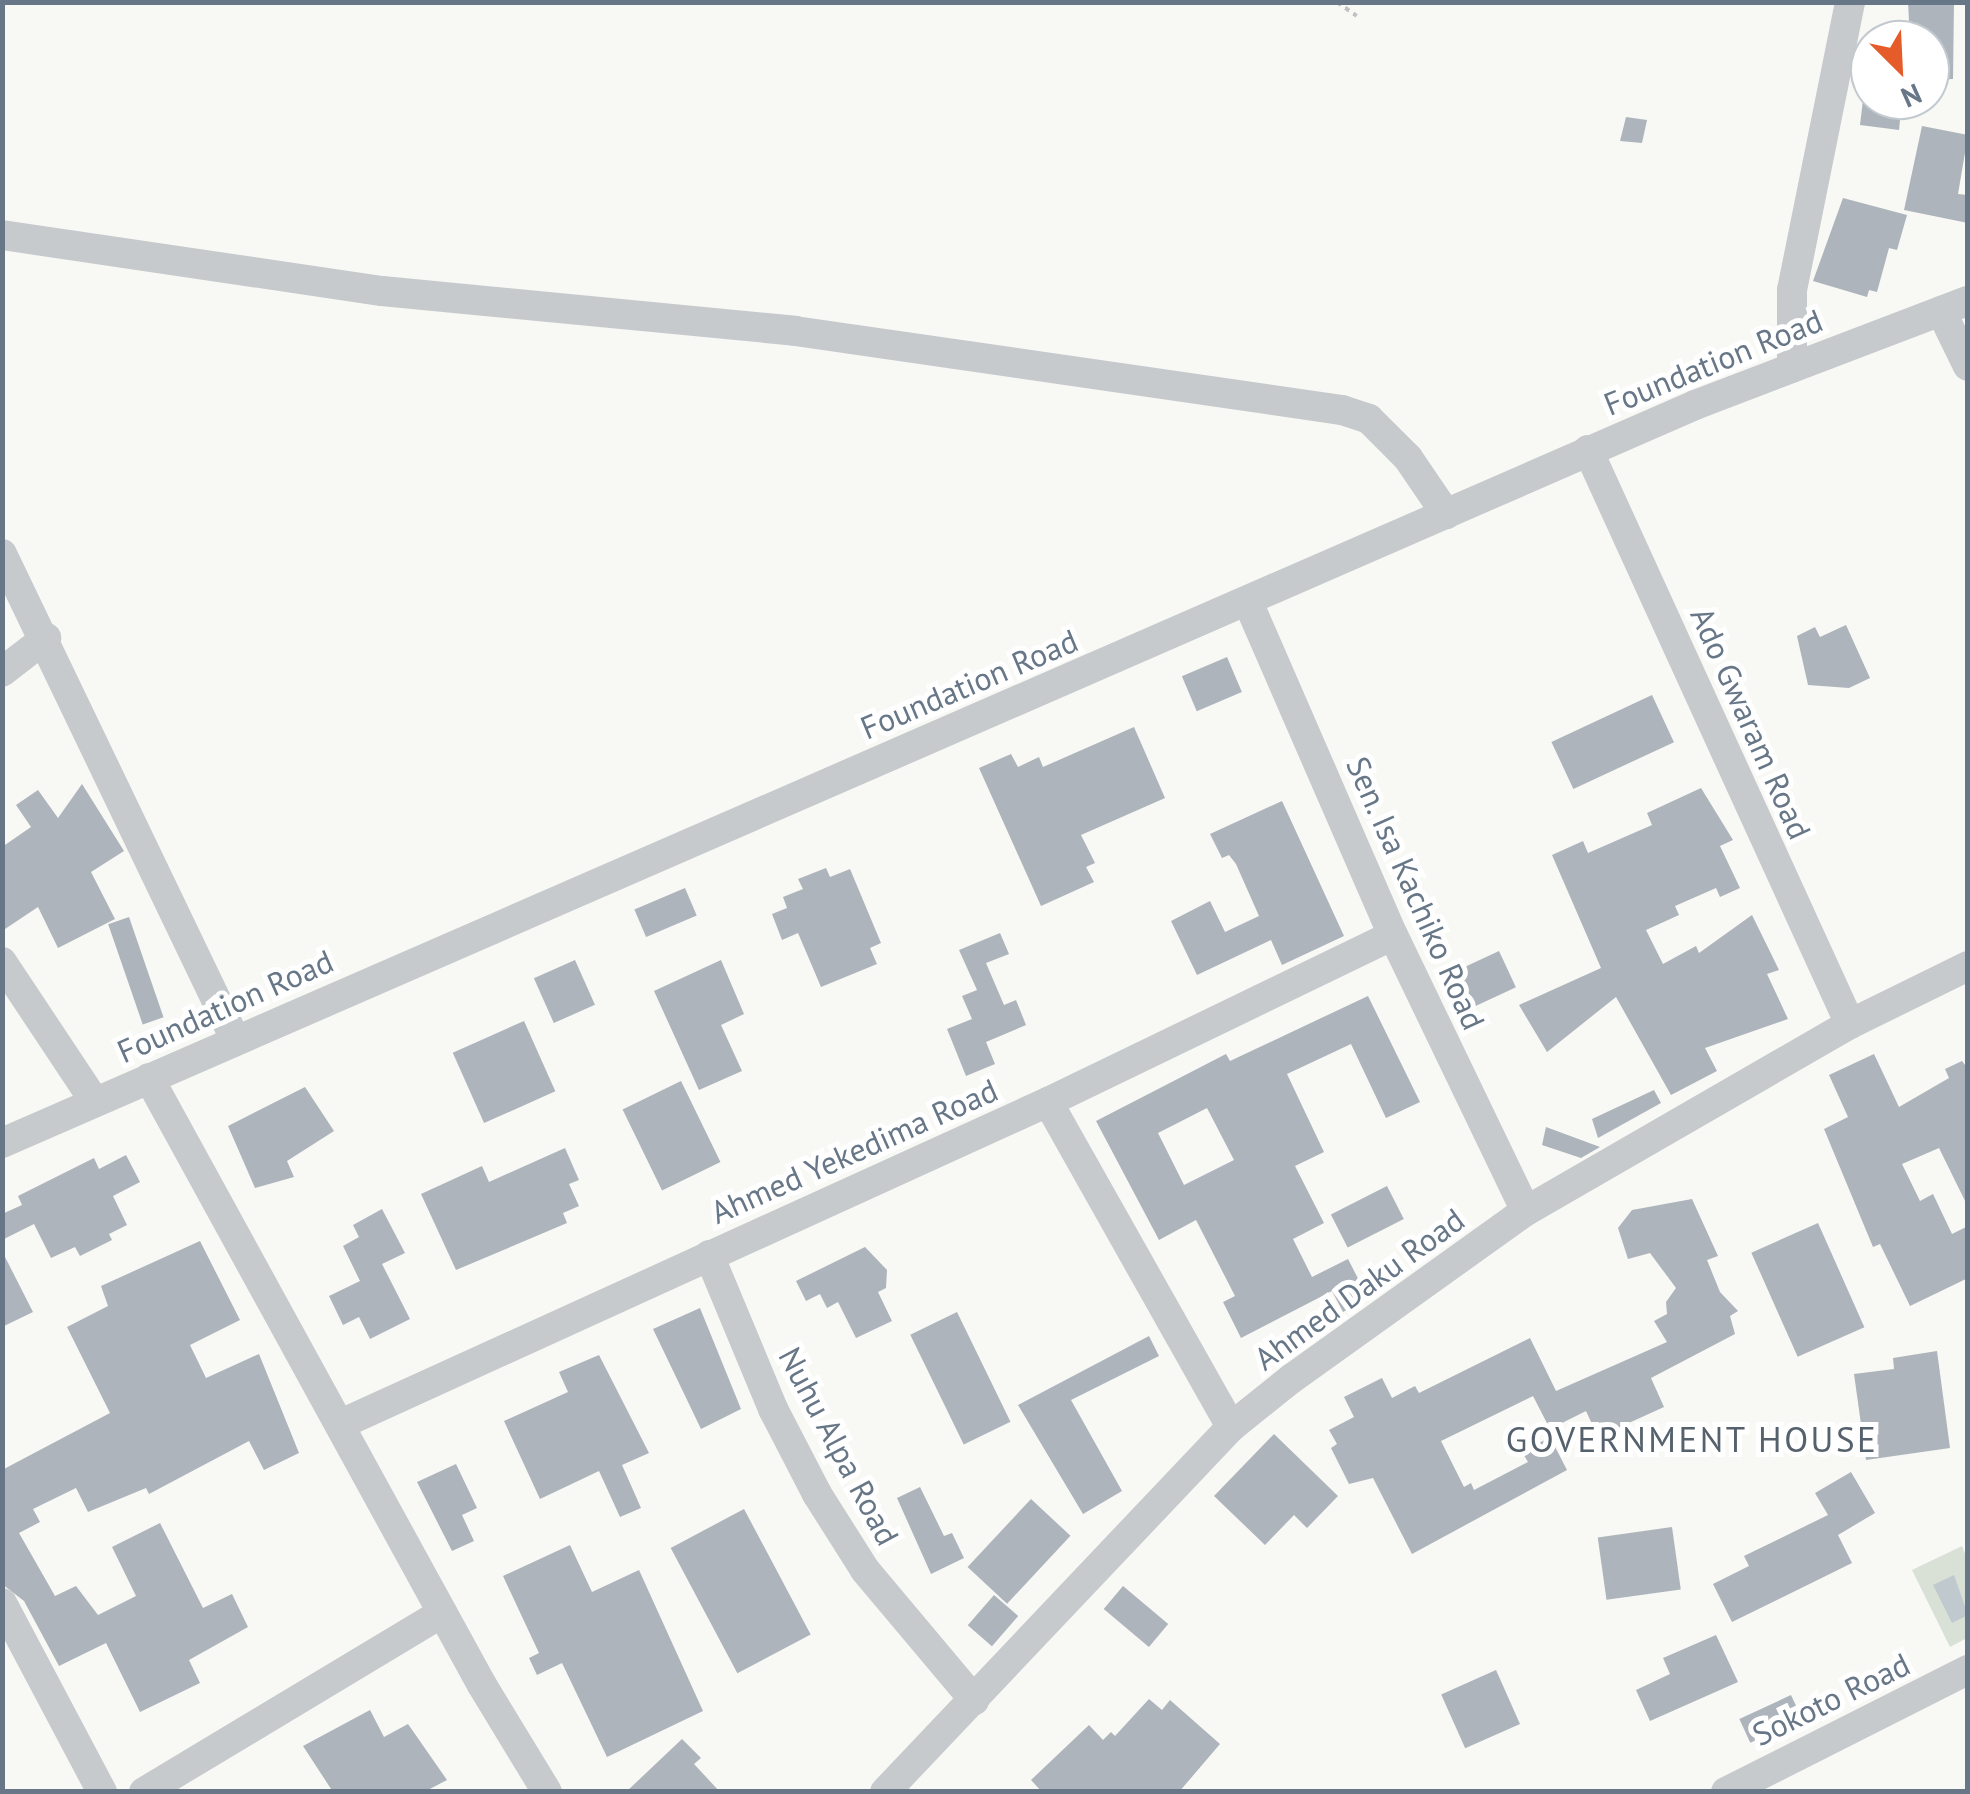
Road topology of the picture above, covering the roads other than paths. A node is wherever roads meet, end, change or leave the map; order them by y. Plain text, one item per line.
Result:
1 (1850, 2) edge
2 (2, 235) edge
3 (1954, 306) edge
4 (1968, 366) edge
5 (1792, 368) junction
6 (1588, 450) junction
7 (1446, 514) junction
8 (2, 554) edge
9 (1248, 602) junction
10 (46, 638) junction
11 (2, 672) edge
12 (1393, 935) junction
13 (2, 962) edge
14 (1968, 966) edge
15 (1850, 1024) junction
16 (235, 1039) junction
17 (150, 1078) junction
18 (95, 1102) junction
19 (1048, 1102) junction
20 (2, 1143) edge
21 (1526, 1211) junction
22 (708, 1255) junction
23 (341, 1424) junction
24 (1231, 1427) junction
25 (2, 1604) edge
26 (442, 1613) junction
27 (1968, 1670) edge
28 (974, 1700) junction
29 (102, 1792) edge
30 (144, 1792) edge
31 (547, 1792) edge
32 (885, 1792) edge
33 (1726, 1792) edge

1 - 5 street
2 - 7 street
3 - 4 street
3 - 5 street, Foundation Road
5 - 6 street, Foundation Road
6 - 7 street, Foundation Road
6 - 15 street, Ado Gwaram Road
7 - 9 street, Foundation Road
8 - 10 street
9 - 12 street, Sen. Isa Kachiko Road
9 - 16 street, Foundation Road
10 - 11 street
10 - 16 street
12 - 19 street, Ahmed Yekedima Road
12 - 21 street, Sen. Isa Kachiko Road
13 - 18 street
14 - 15 street, Ahmed Daku Road
15 - 21 street, Ahmed Daku Road
16 - 17 street, Foundation Road
17 - 18 street, Foundation Road
17 - 23 street
18 - 20 street, Foundation Road
19 - 22 street, Ahmed Yekedima Road
19 - 24 street
21 - 24 street, Ahmed Daku Road
22 - 23 street, Ahmed Yekedima Road
22 - 28 street, Nuhu Alpa Road
23 - 26 street
24 - 28 street, Ahmed Daku Road
25 - 29 street
26 - 30 street
26 - 31 street
27 - 33 street, Sokoto Road
28 - 32 street, Ahmed Daku Road

